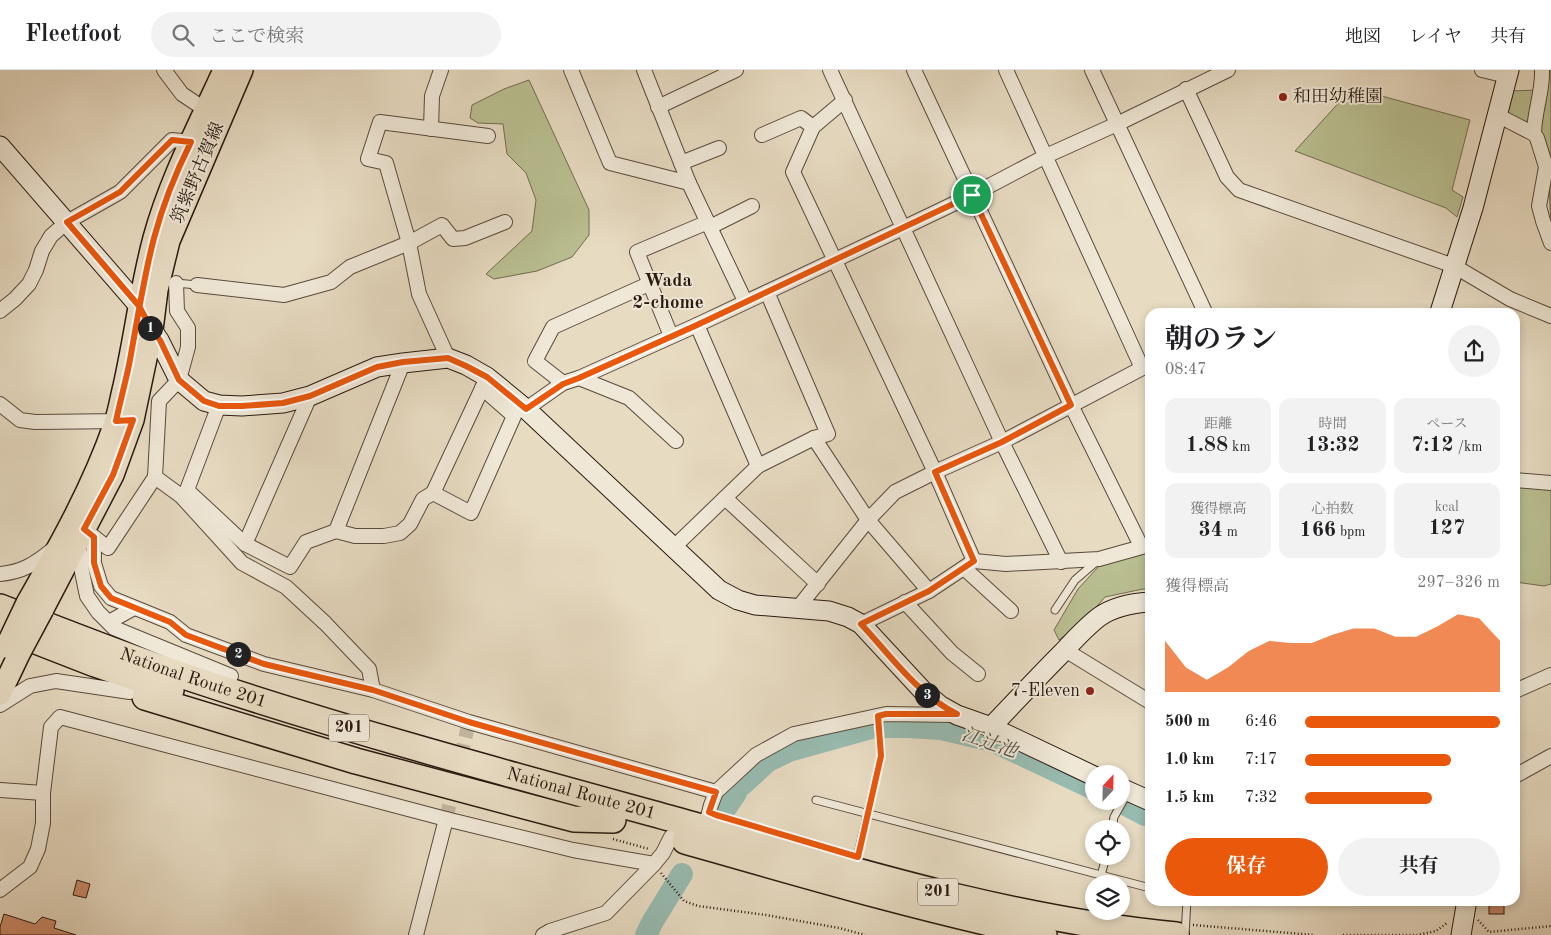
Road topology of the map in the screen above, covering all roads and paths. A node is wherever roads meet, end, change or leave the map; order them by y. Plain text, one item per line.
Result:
1 (164, 70) edge
2 (224, 70) edge
3 (242, 70) edge
4 (441, 70) edge
5 (571, 70) edge
6 (644, 70) edge
7 (736, 70) edge
8 (830, 70) edge
9 (914, 70) edge
10 (1006, 70) edge
11 (1092, 70) edge
12 (1228, 70) edge
13 (1482, 70) edge
14 (1542, 70) edge
15 (1508, 73) edge
16 (1186, 89) junction
17 (845, 100) junction
18 (658, 107) junction
19 (206, 110) junction
20 (1497, 115) junction
21 (1117, 124) junction
22 (813, 127) junction
23 (431, 128) junction
24 (1534, 134) junction
25 (762, 135) dead end
26 (488, 136) dead end
27 (191, 142) junction
28 (0, 146) edge
29 (718, 148) dead end
30 (1046, 156) junction
31 (680, 163) junction
32 (689, 184) junction
33 (972, 195) junction
34 (752, 206) dead end
35 (67, 222) junction
36 (505, 222) dead end
37 (709, 224) junction
38 (903, 228) junction
39 (409, 243) junction
40 (1551, 243) edge
41 (834, 261) junction
42 (1454, 266) junction
43 (176, 283) joint
44 (651, 283) junction
45 (198, 285) joint
46 (767, 292) junction
47 (745, 301) junction
48 (139, 306) junction
49 (1203, 308) edge
50 (1441, 308) edge
51 (0, 311) edge
52 (1551, 316) edge
53 (697, 325) junction
54 (152, 330) junction
55 (671, 336) junction
56 (448, 358) junction
57 (403, 362) junction
58 (1145, 364) edge
59 (1145, 367) edge
60 (579, 378) junction
61 (179, 380) junction
62 (485, 382) junction
63 (563, 384) junction
64 (310, 396) junction
65 (0, 404) edge
66 (1071, 405) junction
67 (219, 406) junction
68 (526, 409) junction
69 (124, 420) junction
70 (814, 438) junction
71 (676, 441) dead end
72 (1002, 442) junction
73 (758, 466) junction
74 (935, 472) junction
75 (155, 477) junction
76 (1520, 480) edge
77 (1551, 483) edge
78 (433, 493) junction
79 (725, 498) junction
80 (868, 520) junction
81 (336, 531) junction
82 (81, 536) junction
83 (245, 544) junction
84 (1145, 545) edge
85 (674, 547) junction
86 (1099, 559) junction
87 (1061, 562) junction
88 (969, 564) junction
89 (0, 574) edge
90 (818, 584) junction
91 (0, 591) edge
92 (929, 591) junction
93 (905, 602) junction
94 (1145, 602) edge
95 (35, 606) junction
96 (0, 608) edge
97 (134, 608) junction
98 (798, 609) junction
99 (1056, 610) dead end
100 (1011, 611) dead end
101 (109, 622) junction
102 (861, 624) junction
103 (5, 646) edge
104 (1065, 650) junction
105 (978, 674) dead end
106 (1551, 675) edge
107 (231, 676) junction
108 (1520, 689) edge
109 (373, 690) junction
110 (130, 692) junction
111 (0, 694) edge
112 (1145, 699) edge
113 (0, 705) edge
114 (957, 714) junction
115 (878, 716) junction
116 (991, 727) junction
117 (1551, 756) edge
118 (1085, 772) edge
119 (1520, 773) edge
120 (0, 790) edge
121 (716, 792) junction
122 (1130, 792) edge
123 (42, 793) junction
124 (1145, 799) edge
125 (816, 800) dead end
126 (622, 814) junction
127 (868, 814) junction
128 (446, 819) junction
129 (705, 828) junction
130 (671, 837) junction
131 (654, 864) junction
132 (854, 870) junction
133 (1097, 875) edge
134 (1130, 883) edge
135 (1145, 887) edge
136 (0, 890) edge
137 (1186, 906) edge
138 (1465, 906) edge
139 (1180, 930) edge
140 (416, 935) edge
141 (543, 935) edge
142 (865, 935) edge
143 (1044, 935) edge
144 (1184, 935) edge
145 (1314, 935) edge
146 (1460, 935) edge

1 - 19 street
2 - 19 main road, 筑紫野古賀線
3 - 54 main road, 筑紫野古賀線
4 - 23 street
5 - 32 street
6 - 18 street
7 - 18 street
8 - 17 street
9 - 33 street
10 - 30 street
11 - 21 street
12 - 16 street
13 - 15 street
14 - 24 street
15 - 20 street
16 - 21 street
16 - 42 street
17 - 22 street
17 - 38 street
18 - 31 street
19 - 27 main road, 筑紫野古賀線
20 - 24 street
20 - 42 street
21 - 30 street
21 - 49 street
22 - 25 street
22 - 41 street
23 - 26 street
23 - 39 street
24 - 40 street
27 - 35 street
27 - 48 main road, 筑紫野古賀線
28 - 35 street
29 - 31 street
30 - 33 street
30 - 58 street
31 - 32 street
32 - 37 street
33 - 38 street
33 - 66 street
34 - 37 street
35 - 48 street
35 - 51 street
36 - 39 street
37 - 44 street
37 - 47 street
38 - 41 street
38 - 72 street
39 - 45 street
39 - 56 street
41 - 46 street
41 - 74 street
42 - 50 street
42 - 52 street
43 - 45 lane
43 - 61 street
44 - 55 street
44 - 63 street
46 - 47 street
46 - 70 street
47 - 53 street
48 - 54 street
48 - 69 main road, 筑紫野古賀線
53 - 55 street
53 - 73 street
54 - 61 street
54 - 69 main road, 筑紫野古賀線
55 - 60 street
56 - 57 street
56 - 62 street
57 - 64 street
57 - 81 street
59 - 66 street
60 - 63 street
60 - 71 street
61 - 67 street
61 - 75 street
62 - 68 street
62 - 78 street
62 - 78 street
63 - 68 street
64 - 67 street
64 - 83 street
65 - 69 street
66 - 72 street
66 - 84 street
67 - 83 street
68 - 85 street
69 - 82 main road, 筑紫野古賀線
70 - 73 street
70 - 80 street
72 - 74 street
72 - 87 street
73 - 79 street
74 - 80 street
74 - 88 street
75 - 82 street
75 - 109 street
76 - 77 street
78 - 81 street
79 - 85 street
79 - 90 street
80 - 90 street
80 - 92 street
81 - 83 street
82 - 89 street
82 - 95 main road, 筑紫野古賀線
82 - 97 street
82 - 101 street
84 - 86 street
85 - 98 street
86 - 87 street
86 - 99 lane
87 - 88 street
88 - 92 street
88 - 100 street
90 - 98 street
91 - 95 highway, 201
92 - 93 street
93 - 102 street
93 - 105 street
94 - 104 street
95 - 103 main road, 筑紫野古賀線, bridge
95 - 107 highway, 201
96 - 126 highway, National Route 201 / 201
97 - 101 street
97 - 109 street
98 - 102 street
101 - 107 street
102 - 114 street
103 - 110 highway, 201
103 - 111 main road, 筑紫野古賀線
103 - 126 highway, National Route 201 / 201
104 - 112 street
104 - 116 street
106 - 108 street
107 - 126 highway, 201
109 - 121 street
110 - 113 street
110 - 126 highway, 201
114 - 115 street
114 - 116 street
115 - 121 street
115 - 127 lane
116 - 118 street
117 - 119 street
120 - 123 street
121 - 129 street
122 - 124 street
123 - 128 street
123 - 136 street
125 - 127 lane
126 - 129 highway, National Route 201 / 201
126 - 130 highway, National Route 201 / 201
127 - 132 lane
127 - 133 lane
128 - 131 street
128 - 140 street
129 - 132 highway, National Route 201 / 201
130 - 131 street
130 - 143 highway, National Route 201 / 201
131 - 141 street
131 - 142 path
132 - 139 highway, National Route 201 / 201
134 - 135 lane
137 - 139 lane
138 - 146 street
139 - 144 lane
139 - 145 path

